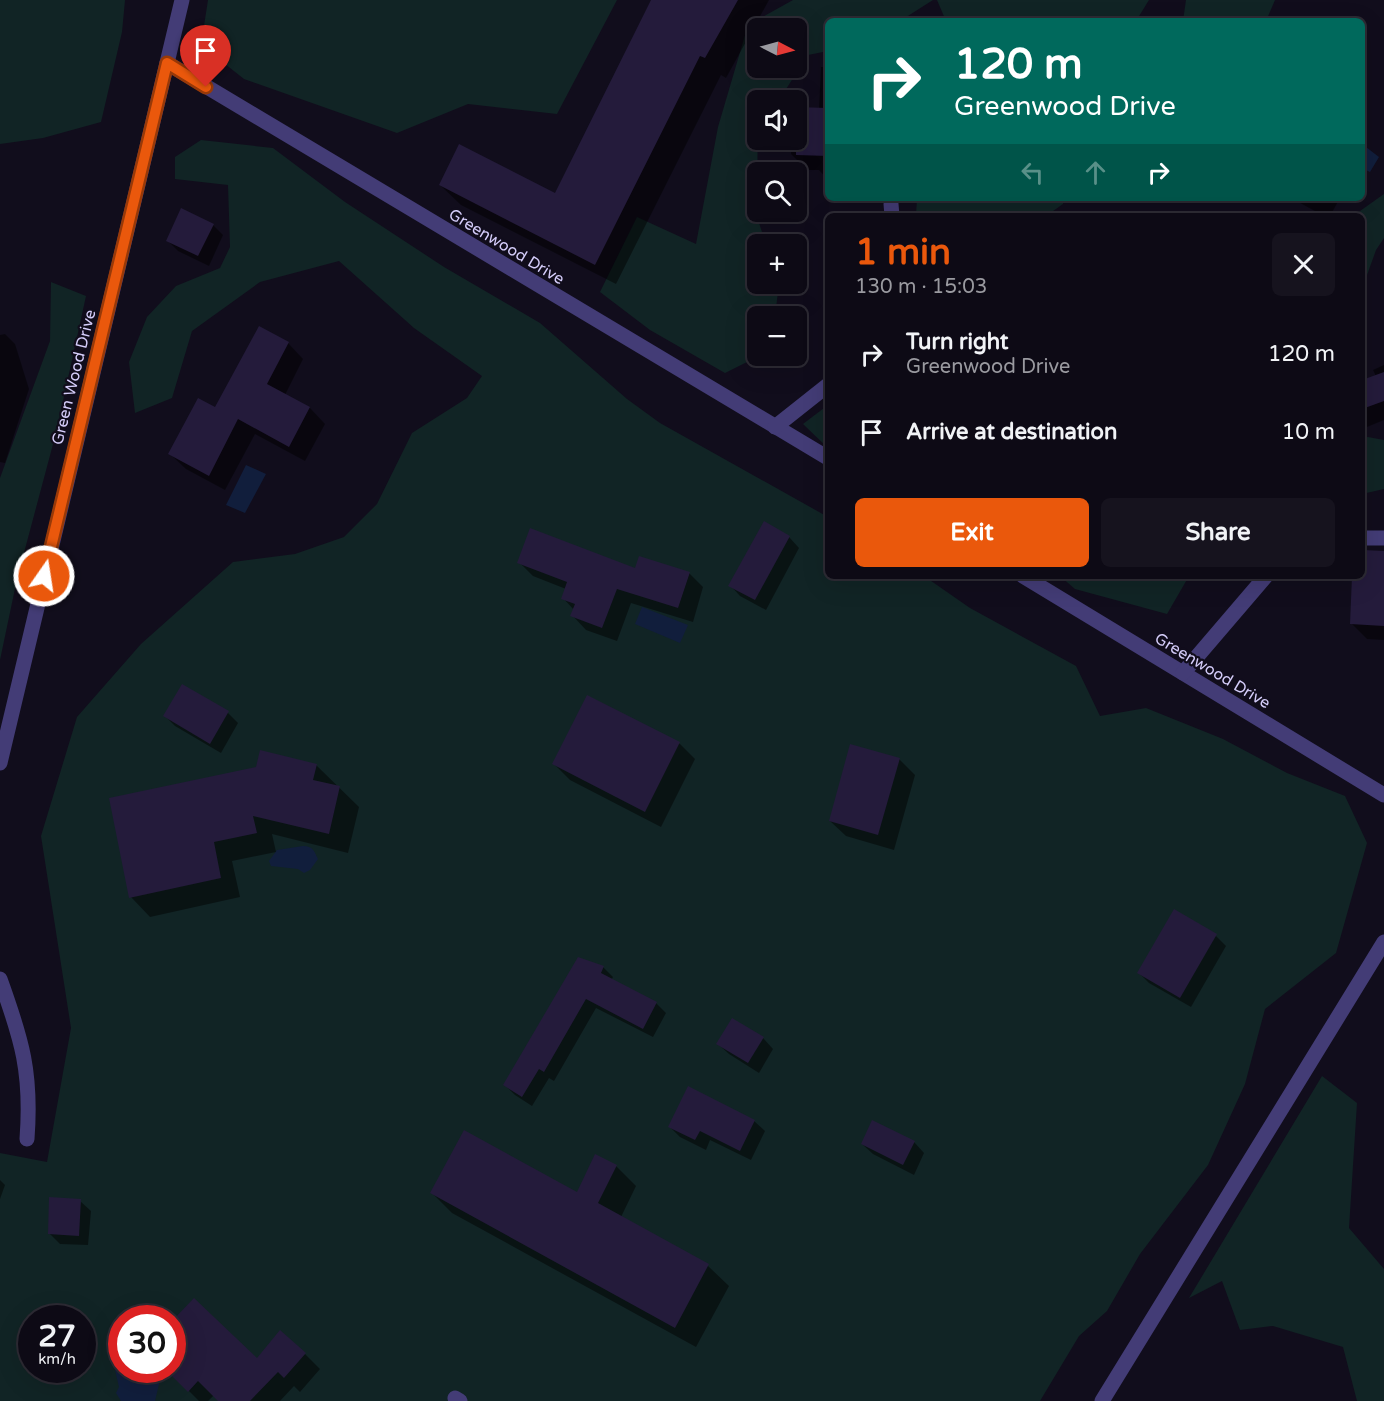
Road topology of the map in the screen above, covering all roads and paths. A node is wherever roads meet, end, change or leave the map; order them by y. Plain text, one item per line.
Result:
1 (182, 0) edge
2 (167, 63) junction
3 (825, 387) edge
4 (776, 427) junction
5 (825, 456) edge
6 (1365, 538) edge
7 (1384, 538) edge
8 (1028, 579) edge
9 (1263, 579) edge
10 (1183, 673) junction
11 (0, 763) edge
12 (1384, 795) edge
13 (1384, 942) edge
14 (0, 979) edge
15 (27, 1139) dead end
16 (1102, 1401) edge

1 - 2 street, Green Wood Drive
2 - 4 street, Greenwood Drive
2 - 11 street, Green Wood Drive
3 - 4 street
4 - 5 street, Greenwood Drive
6 - 7 street
8 - 10 street, Greenwood Drive
9 - 10 street
10 - 12 street, Greenwood Drive
13 - 16 street
14 - 15 street

